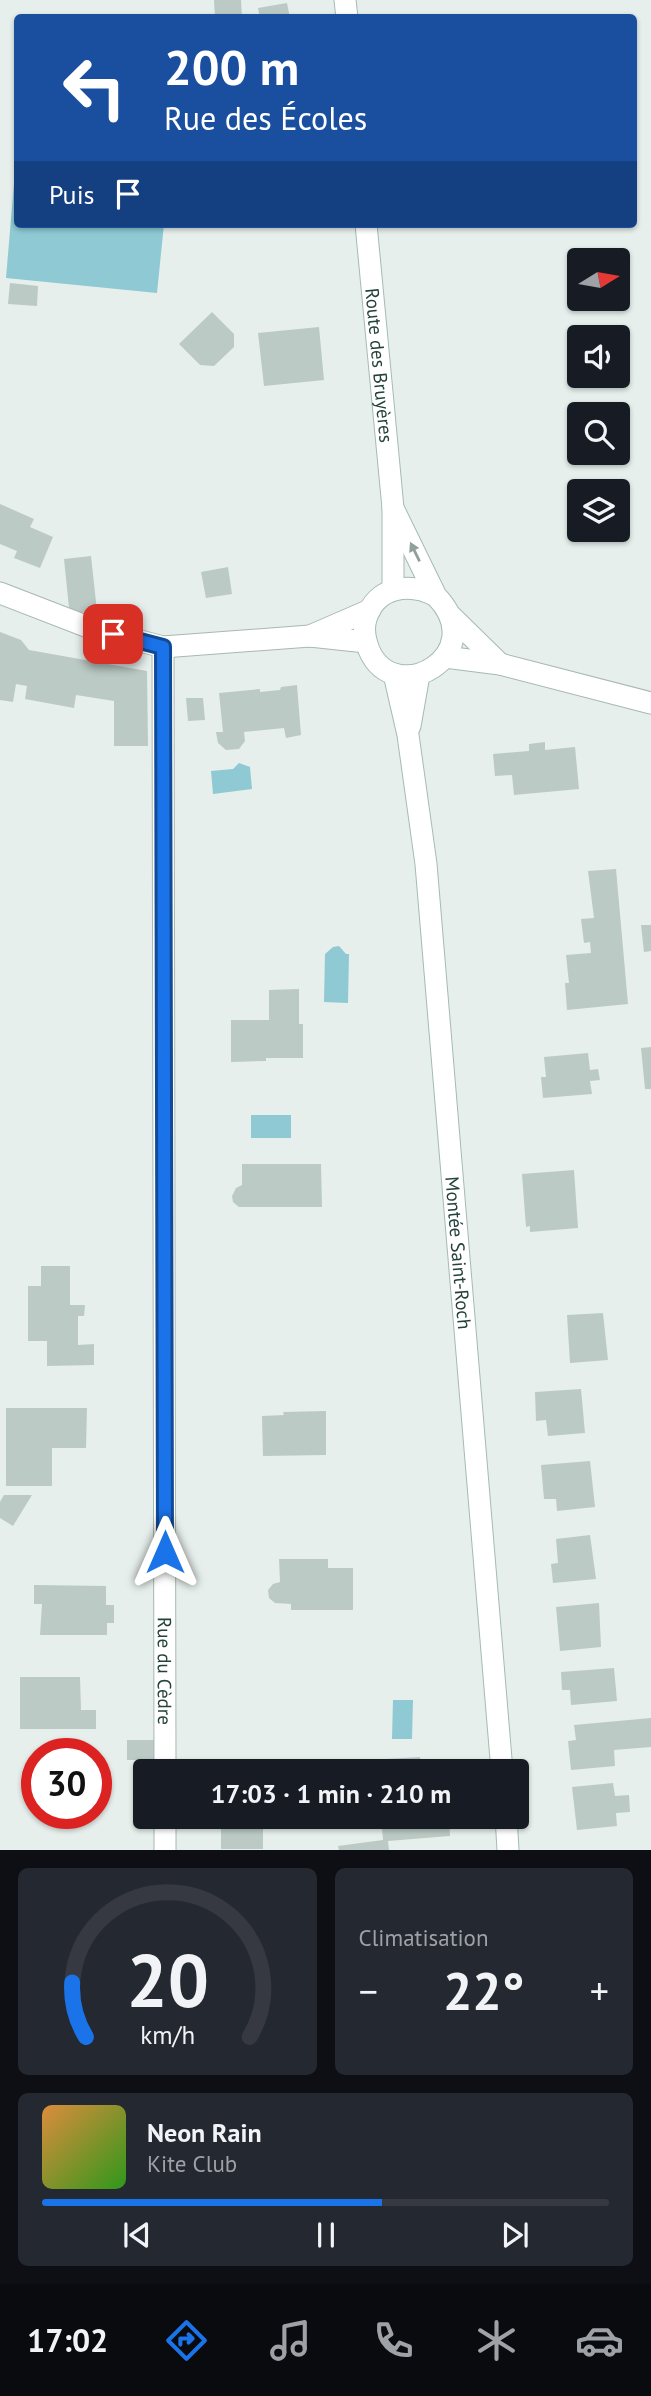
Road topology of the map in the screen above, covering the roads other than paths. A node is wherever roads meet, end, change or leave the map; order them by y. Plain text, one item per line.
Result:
1 (366, 228) edge
2 (393, 508) junction
3 (393, 590) junction
4 (0, 593) edge
5 (436, 596) junction
6 (370, 610) junction
7 (451, 616) junction
8 (310, 636) junction
9 (366, 642) junction
10 (163, 647) junction
11 (445, 657) junction
12 (500, 664) junction
13 (394, 674) junction
14 (419, 675) junction
15 (651, 703) edge
16 (408, 735) junction
17 (165, 1759) edge
18 (501, 1759) edge
19 (165, 1829) edge
20 (507, 1829) edge
21 (165, 1850) edge
22 (509, 1850) edge

1 - 2 main road, Route des Bruyères
2 - 3 main road, Route des Bruyères
5 -> 2 main road
3 - 5 main road
3 - 6 main road
4 - 10 main road
5 - 7 main road
6 - 8 main road
6 - 9 main road
7 - 11 main road
7 - 12 main road
8 - 9 main road
8 - 10 main road
9 - 13 main road
10 - 17 main road, Rue du Cèdre
11 - 12 main road
11 - 14 main road
12 - 15 main road
13 - 14 main road
13 - 16 main road
14 - 16 main road
16 - 18 main road, Montée Saint-Roch
19 - 21 main road
20 - 22 main road

